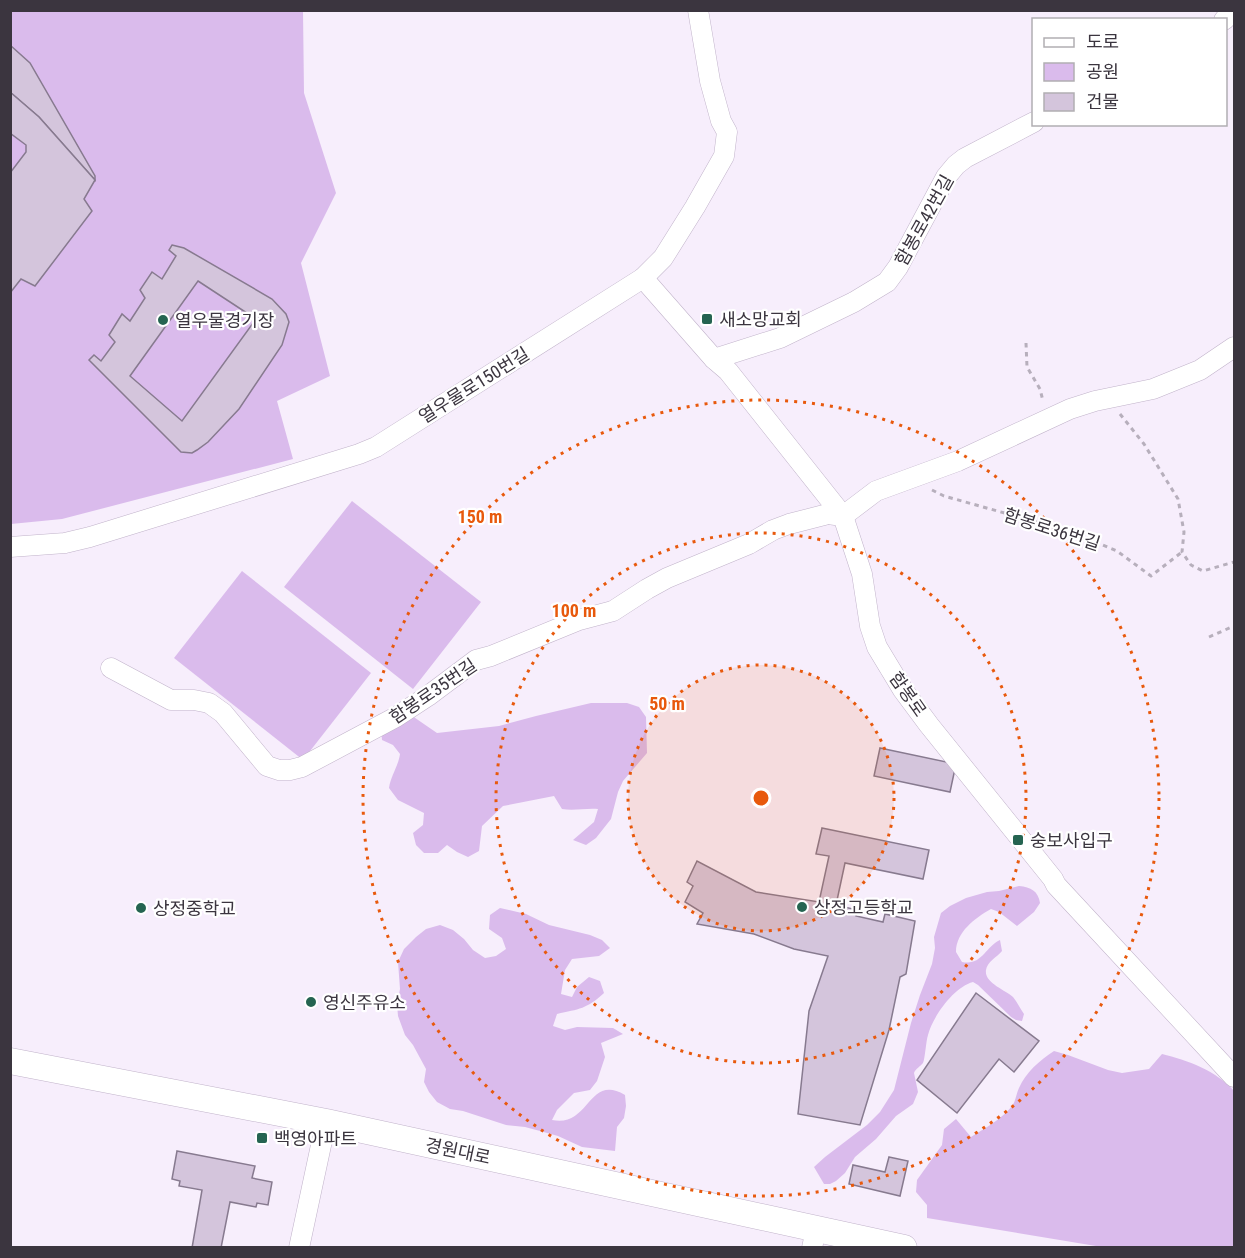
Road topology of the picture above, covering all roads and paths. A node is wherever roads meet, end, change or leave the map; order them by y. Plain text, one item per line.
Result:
1 (698, 10) edge
2 (1032, 123) edge
3 (643, 278) junction
4 (1026, 343) dead end
5 (1234, 347) edge
6 (714, 359) junction
7 (1107, 398) junction
8 (1047, 419) junction
9 (914, 477) junction
10 (843, 516) junction
11 (10, 547) edge
12 (1182, 552) junction
13 (1234, 562) edge
14 (1234, 626) edge
15 (1209, 637) dead end
16 (111, 668) dead end
17 (10, 1061) edge
18 (1234, 1077) edge
19 (326, 1122) junction
20 (814, 1238) edge
21 (298, 1248) edge
22 (904, 1248) edge

1 - 3 street, 열우물로150번길
2 - 6 street, 함봉로42번길
3 - 6 street, 함봉로
3 - 11 street, 열우물로150번길
4 - 8 path
5 - 7 street
6 - 10 street, 함봉로
7 - 8 street
7 - 12 path
8 - 9 street
9 - 10 street
9 - 12 path, 함봉로36번길
10 - 16 street, 함봉로35번길
10 - 18 street, 함봉로
12 - 13 path
14 - 15 path
17 - 19 main road, 경원대로
19 - 20 main road, 경원대로
19 - 21 street
20 - 22 main road, 경원대로

